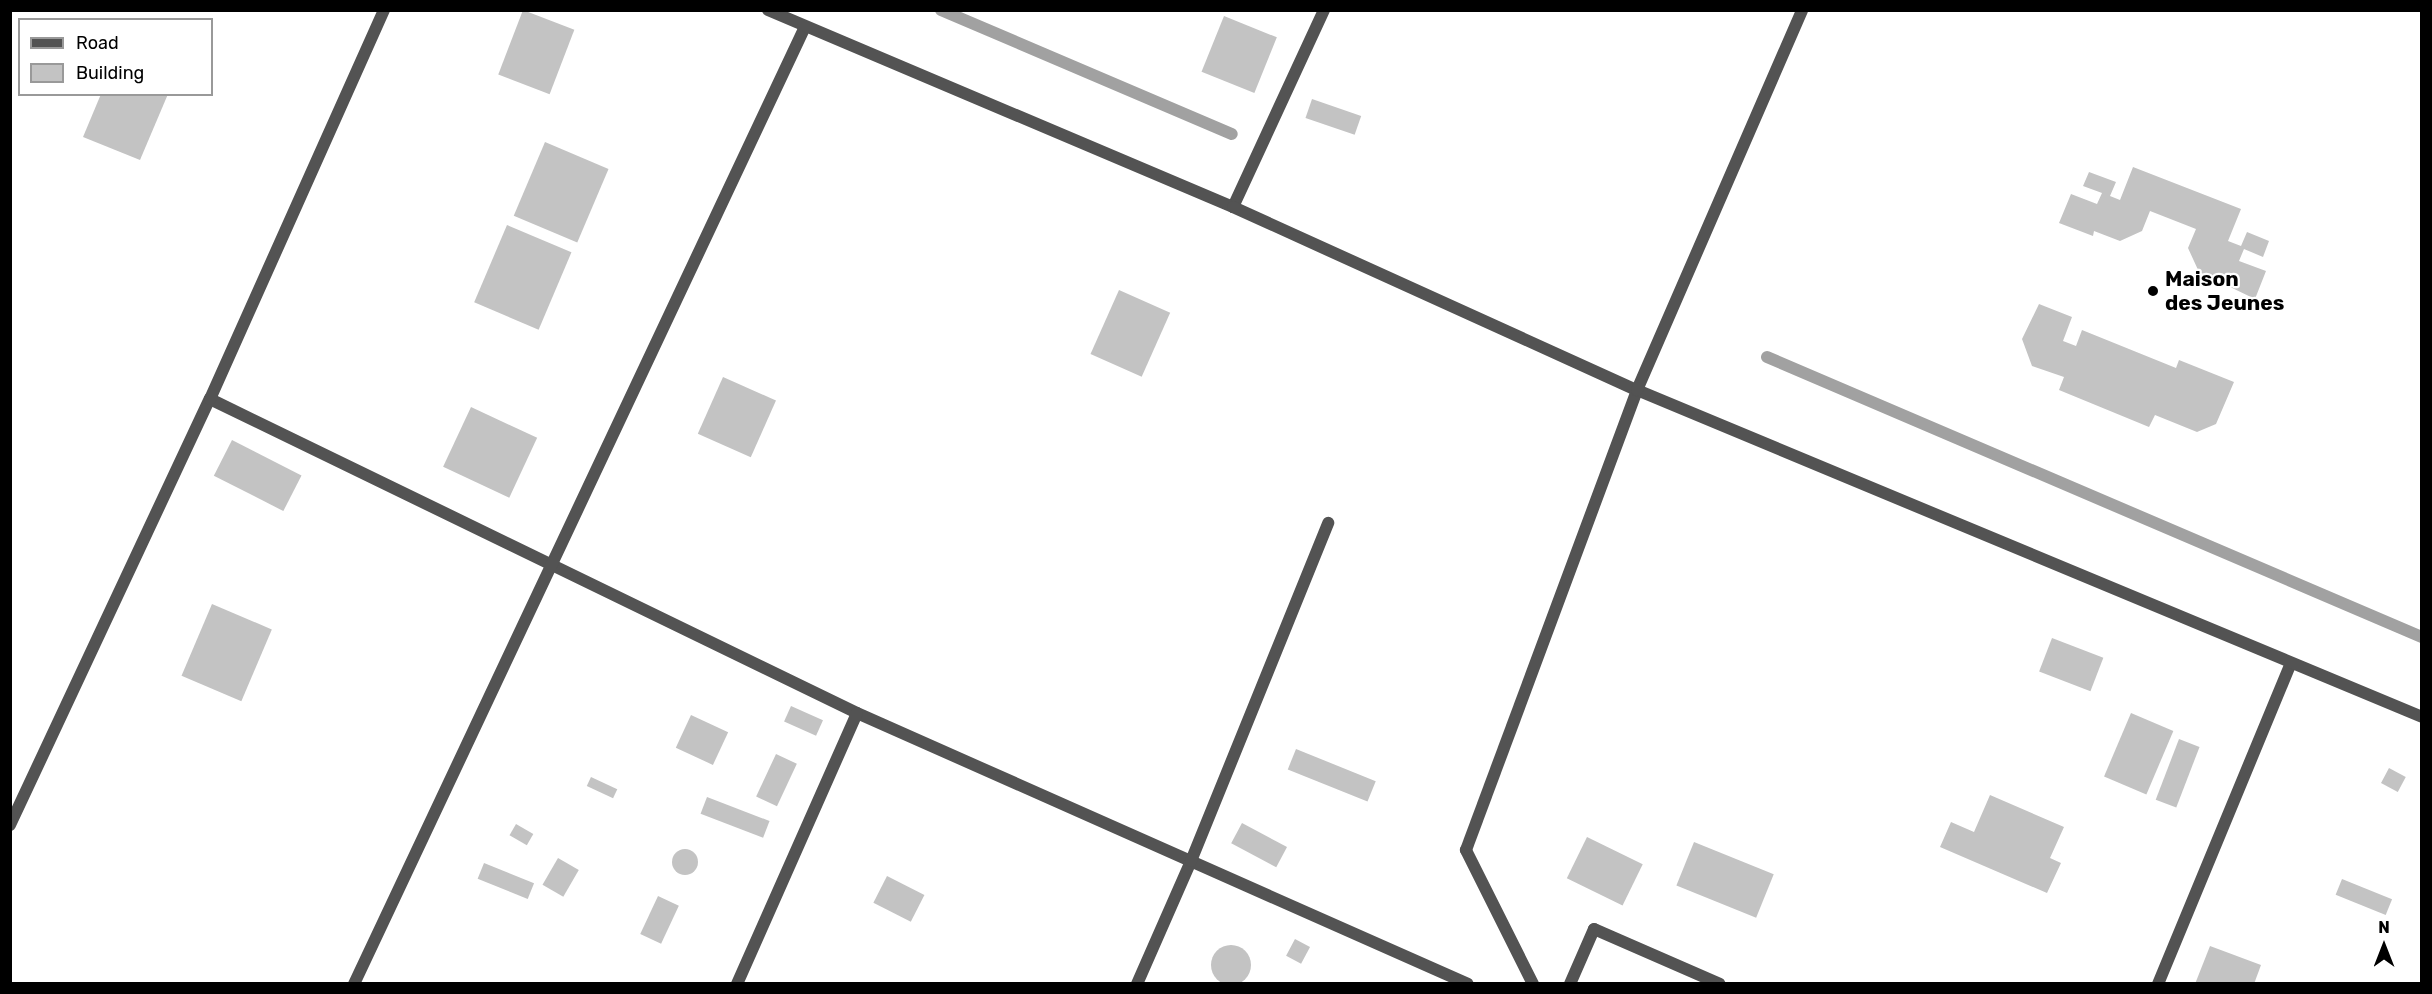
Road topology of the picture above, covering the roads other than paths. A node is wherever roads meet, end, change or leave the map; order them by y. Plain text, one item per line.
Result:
1 (384, 10) edge
2 (768, 10) edge
3 (1324, 10) edge
4 (1802, 10) edge
5 (805, 27) junction
6 (1233, 207) junction
7 (1636, 390) junction
8 (210, 399) junction
9 (1328, 523) dead end
10 (553, 565) junction
11 (2290, 665) junction
12 (857, 713) junction
13 (2421, 717) edge
14 (10, 825) edge
15 (1191, 861) junction
16 (354, 984) edge
17 (737, 984) edge
18 (1137, 984) edge
19 (1468, 984) edge
20 (1533, 984) edge
21 (1570, 984) edge
22 (1720, 984) edge
23 (2158, 984) edge

1 - 8 street
2 - 5 street
3 - 6 street
4 - 7 street
5 - 6 street
5 - 10 street
6 - 7 street
7 - 11 street
7 - 20 street
8 - 10 street
8 - 14 street
9 - 15 street
10 - 12 street
10 - 16 street
11 - 13 street
11 - 23 street
12 - 15 street
12 - 17 street
15 - 18 street
15 - 19 street
21 - 22 street

